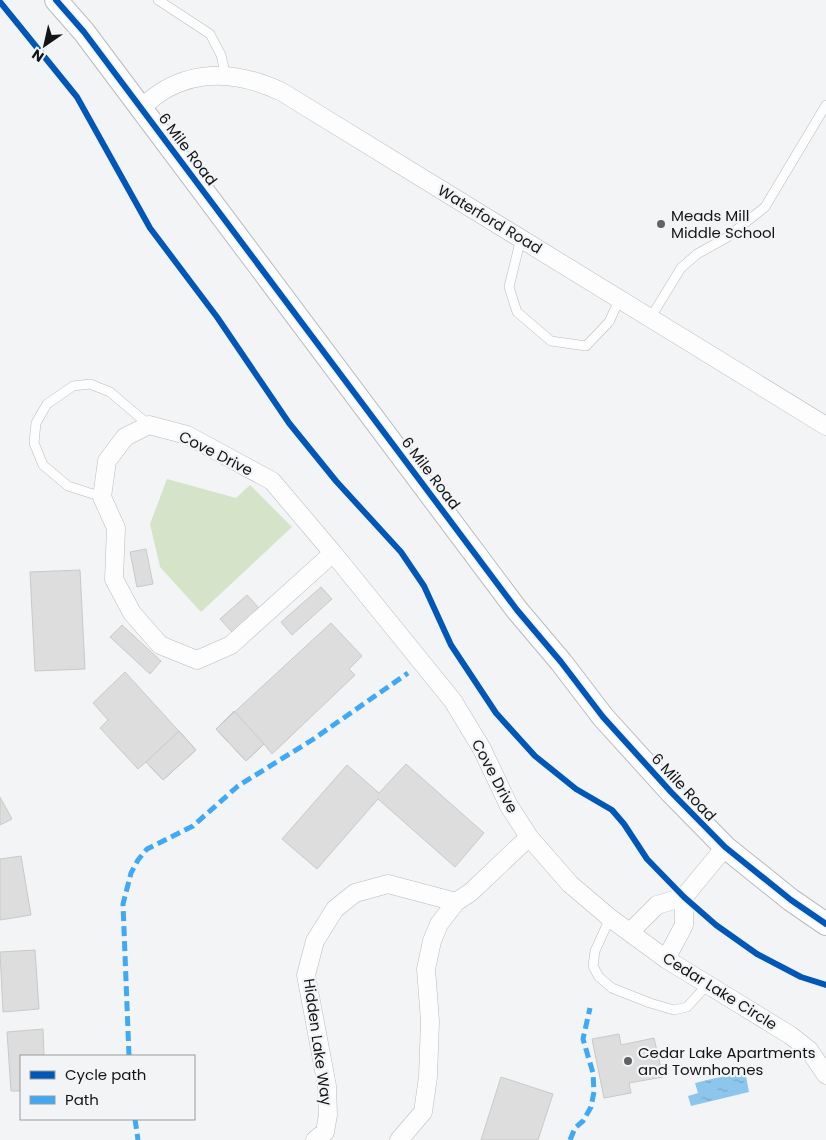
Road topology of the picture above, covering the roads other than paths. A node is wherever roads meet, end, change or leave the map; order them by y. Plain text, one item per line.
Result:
1 (56, 0) edge
2 (158, 0) edge
3 (226, 76) junction
4 (826, 105) edge
5 (141, 108) junction
6 (521, 238) junction
7 (620, 298) junction
8 (651, 318) junction
9 (149, 425) junction
10 (826, 426) edge
11 (102, 498) junction
12 (333, 553) junction
13 (529, 836) junction
14 (725, 848) junction
15 (684, 897) junction
16 (456, 902) junction
17 (610, 918) junction
18 (826, 924) edge
19 (630, 932) junction
20 (666, 959) junction
21 (707, 985) junction
22 (826, 1075) edge
23 (325, 1137) edge
24 (399, 1140) edge

1 - 5 street, 6 Mile Road
2 - 3 lane
3 - 5 street, Waterford Road
3 - 6 street, Waterford Road
4 - 8 lane
5 - 14 street, 6 Mile Road
6 - 7 street, Waterford Road
6 - 7 lane
7 - 8 street, Waterford Road
8 - 10 street, Waterford Road
9 - 11 street
9 - 11 lane
9 - 12 street, Cove Drive
11 - 12 street
12 - 13 street, Cove Drive
13 - 16 street
13 - 17 street, Cove Drive
14 - 15 street
14 - 18 street, 6 Mile Road
15 - 19 street
15 - 20 street
16 - 23 street, Hidden Lake Way
16 - 24 street
17 - 19 street, Cove Drive
17 - 21 lane
19 - 20 street, Cedar Lake Circle
20 - 21 street, Cedar Lake Circle
21 - 22 street, Cedar Lake Circle

